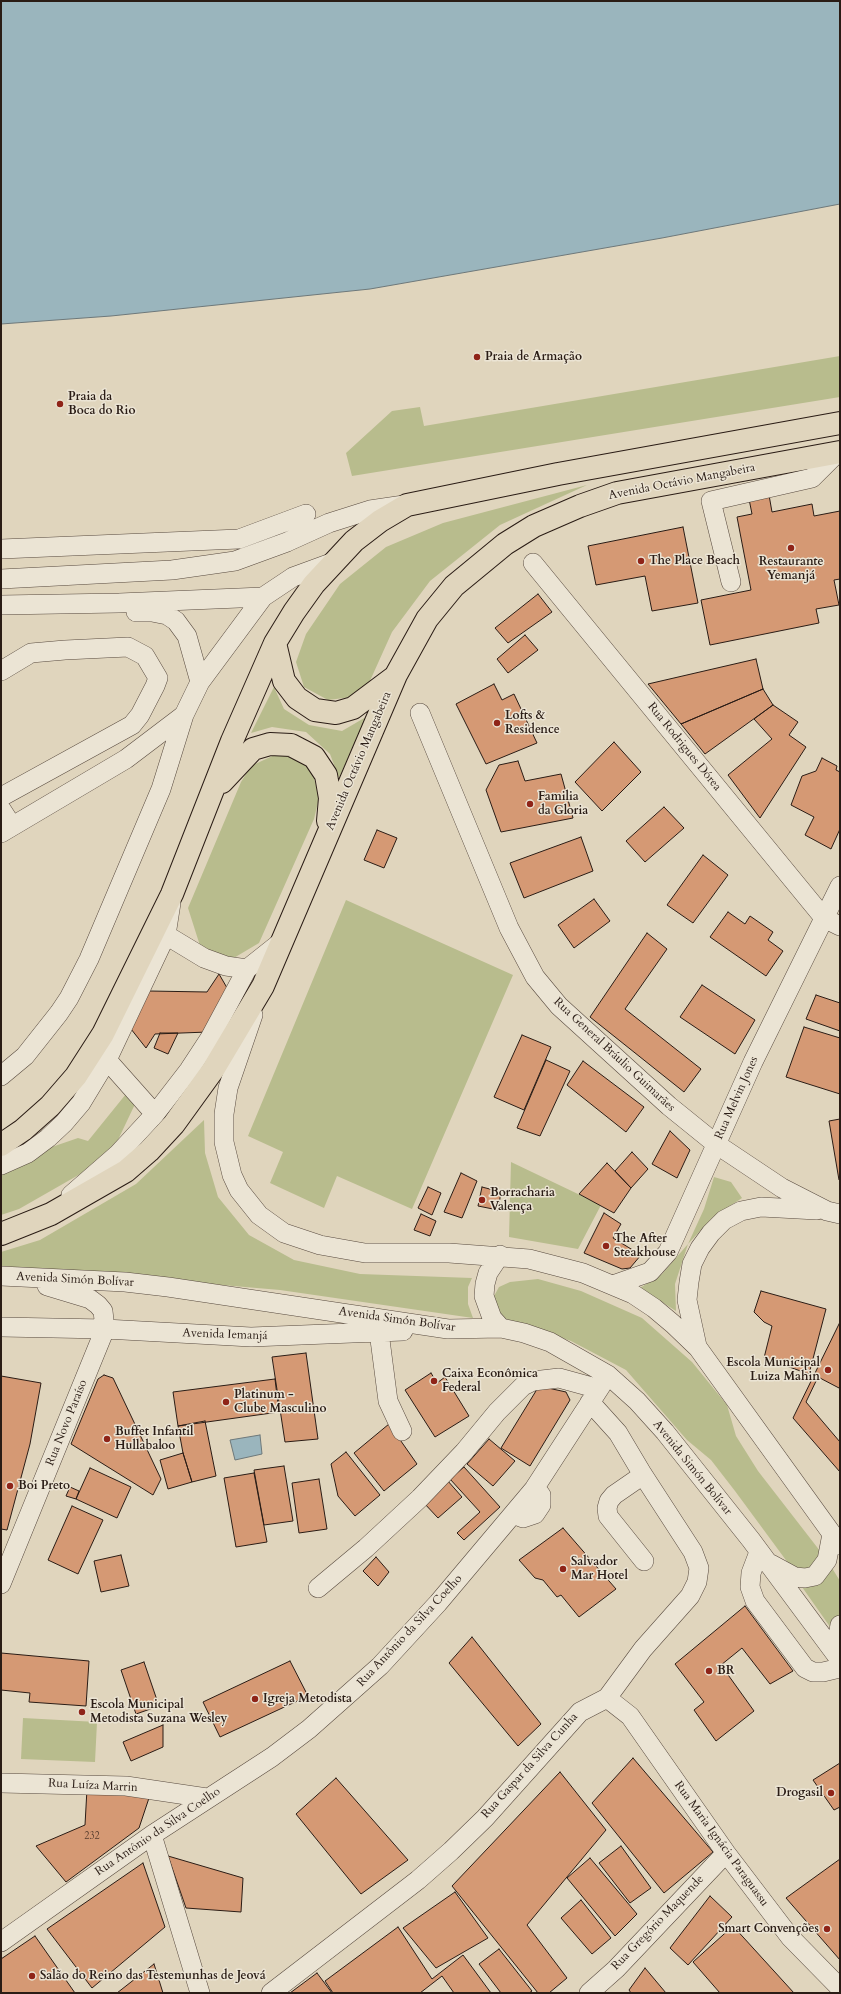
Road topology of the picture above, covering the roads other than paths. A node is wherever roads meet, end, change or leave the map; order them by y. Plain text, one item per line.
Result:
1 (840, 423) edge
2 (839, 452) edge
3 (407, 505) junction
4 (306, 514) dead end
5 (1, 549) edge
6 (334, 562) junction
7 (533, 563) dead end
8 (1, 579) edge
9 (732, 582) dead end
10 (263, 597) junction
11 (1, 605) edge
12 (1, 615) edge
13 (275, 643) junction
14 (1, 670) edge
15 (396, 675) junction
16 (200, 682) junction
17 (420, 714) dead end
18 (184, 715) junction
19 (212, 793) junction
20 (1, 797) edge
21 (1, 809) edge
22 (7, 830) edge
23 (326, 836) junction
24 (840, 886) edge
25 (172, 894) junction
26 (832, 922) edge
27 (166, 936) junction
28 (281, 942) junction
29 (247, 969) junction
30 (263, 986) junction
31 (107, 1060) junction
32 (1, 1076) edge
33 (155, 1114) junction
34 (716, 1144) junction
35 (1, 1145) edge
36 (1, 1165) edge
37 (834, 1213) edge
38 (51, 1214) junction
39 (1, 1234) edge
40 (500, 1255) junction
41 (7, 1276) edge
42 (613, 1285) junction
43 (1, 1328) edge
44 (501, 1328) junction
45 (105, 1329) junction
46 (448, 1329) junction
47 (379, 1332) junction
48 (698, 1348) junction
49 (599, 1389) junction
50 (402, 1431) dead end
51 (643, 1475) junction
52 (836, 1539) edge
53 (9, 1544) edge
54 (763, 1557) junction
55 (644, 1561) dead end
56 (1, 1584) edge
57 (318, 1588) dead end
58 (840, 1625) edge
59 (838, 1660) edge
60 (607, 1698) junction
61 (1, 1783) edge
62 (207, 1798) junction
63 (152, 1835) junction
64 (726, 1853) junction
65 (1, 1942) edge
66 (840, 1988) edge
67 (200, 1993) edge
68 (271, 1993) edge
69 (589, 1993) edge

1 - 3 main road
2 - 9 street
2 - 15 main road, Avenida Octávio Mangabeira
3 - 6 main road
3 - 8 street
4 - 5 street
6 - 10 street
6 - 13 main road
7 - 26 street, Rua Rodrigues Dórea
10 - 11 street
10 - 16 street
12 - 16 street
13 - 15 main road
13 - 19 main road
14 - 20 street
15 - 23 main road, Avenida Octávio Mangabeira
16 - 18 street
17 - 34 street, Rua General Bráulio Guimarães
18 - 22 street
18 - 32 street
19 - 23 main road
19 - 25 main road
21 - 22 street
23 - 28 main road, Avenida Octávio Mangabeira
24 - 26 street, Rua Melvin Jones
25 - 27 street
25 - 35 main road
26 - 34 street, Rua Melvin Jones
27 - 29 street
27 - 31 street
28 - 29 street
28 - 30 main road, Avenida Octávio Mangabeira
29 - 33 street
30 - 38 main road, Avenida Octávio Mangabeira
30 - 40 street
31 - 33 street
31 - 36 street
33 - 38 street
34 - 37 street, Rua General Bráulio Guimarães
34 - 42 street, Rua Melvin Jones
37 - 48 street
38 - 39 main road, Avenida Octávio Mangabeira
40 - 42 street
40 - 44 street
41 - 45 street
41 - 46 street, Avenida Simón Bolívar
42 - 48 street
43 - 45 street, Avenida Iemanjá
44 - 46 street, Avenida Simón Bolívar
44 - 49 street, Avenida Simón Bolívar
45 - 47 street, Avenida Iemanjá
45 - 53 street, Rua Novo Paraíso
46 - 47 street, Avenida Iemanjá
47 - 50 street
48 - 52 street
49 - 51 street, Rua Gaspar da Silva Cunha
49 - 54 street, Avenida Simón Bolívar
49 - 57 street
49 - 62 street, Rua Antônio da Silva Coelho
51 - 55 street
51 - 60 street, Rua Gaspar da Silva Cunha
52 - 54 street
53 - 56 street, Rua Novo Paraíso
54 - 59 street, Avenida Simón Bolívar
54 - 59 street
58 - 59 street
60 - 64 street, Rua Maria Ignácia Paraguassu
60 - 68 street, Rua Gaspar da Silva Cunha
61 - 62 street, Rua Luíza Marrin
62 - 63 street, Rua Antônio da Silva Coelho
63 - 65 street, Rua Antônio da Silva Coelho
63 - 67 street
64 - 66 street, Rua Maria Ignácia Paraguassu
64 - 69 street, Rua Gregório Maquende

